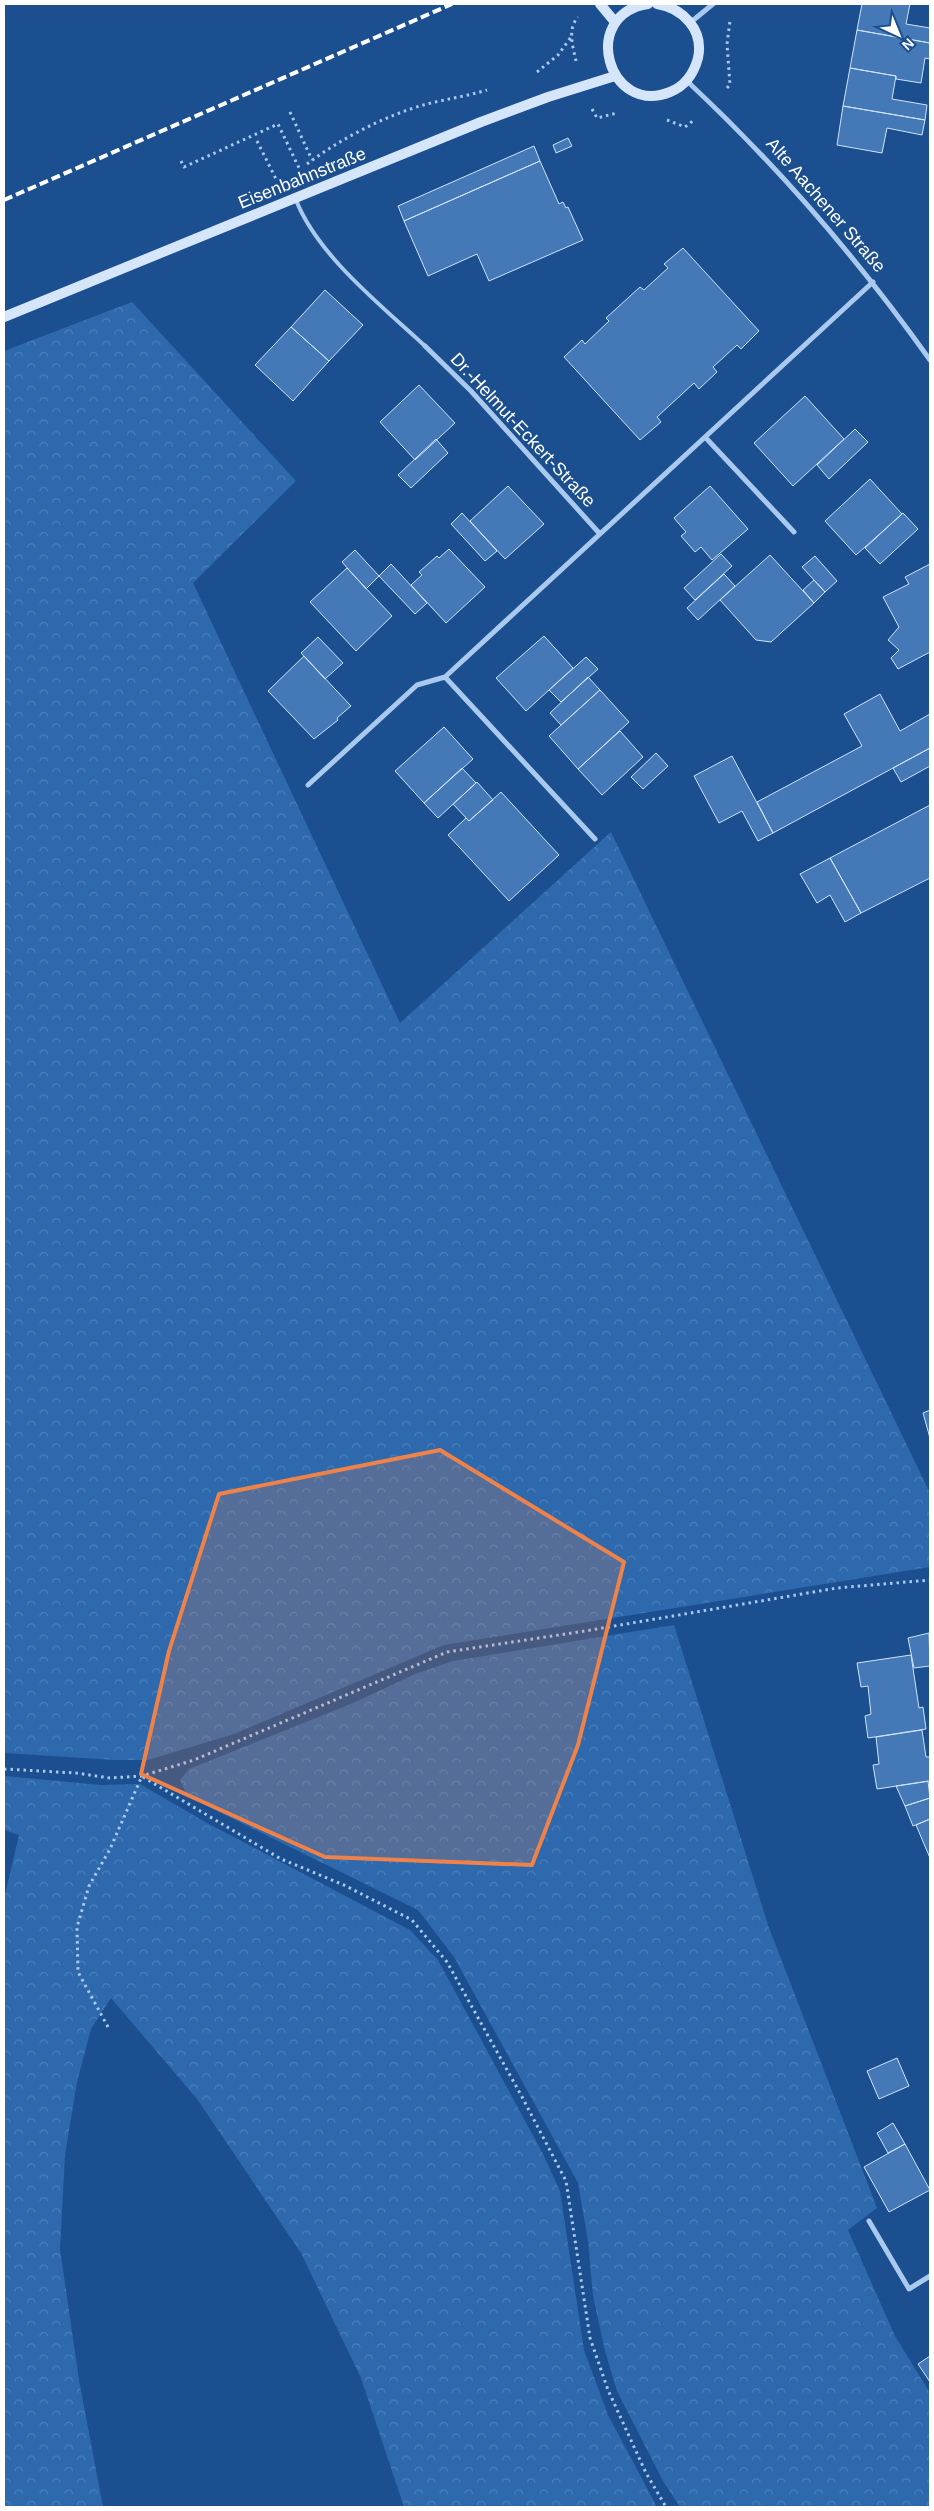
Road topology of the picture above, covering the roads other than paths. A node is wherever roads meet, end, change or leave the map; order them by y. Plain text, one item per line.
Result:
1 (600, 4) edge
2 (648, 4) edge
3 (657, 4) edge
4 (713, 4) edge
5 (615, 22) junction
6 (691, 22) junction
7 (616, 76) junction
8 (687, 81) junction
9 (295, 198) junction
10 (873, 282) junction
11 (4, 317) edge
12 (425, 346) joint
13 (930, 360) edge
14 (705, 437) junction
15 (794, 532) dead end
16 (600, 534) junction
17 (445, 676) junction
18 (308, 786) dead end
19 (595, 839) dead end
20 (869, 2221) dead end
21 (930, 2276) edge

1 - 5 street
2 - 5 street
3 - 6 street
4 - 6 street
5 - 7 street
6 - 8 street
7 - 8 street
7 - 9 street, Eisenbahnstraße
8 - 10 street, Alte Aachener Straße
9 - 11 street, Eisenbahnstraße
9 - 12 lane
10 - 13 street, Alte Aachener Straße
10 - 14 street
12 - 16 street, Dr.-Helmut-Eckert-Straße
14 - 15 street
14 - 16 street
16 - 17 street
17 - 18 street
17 - 19 street
20 - 21 street

